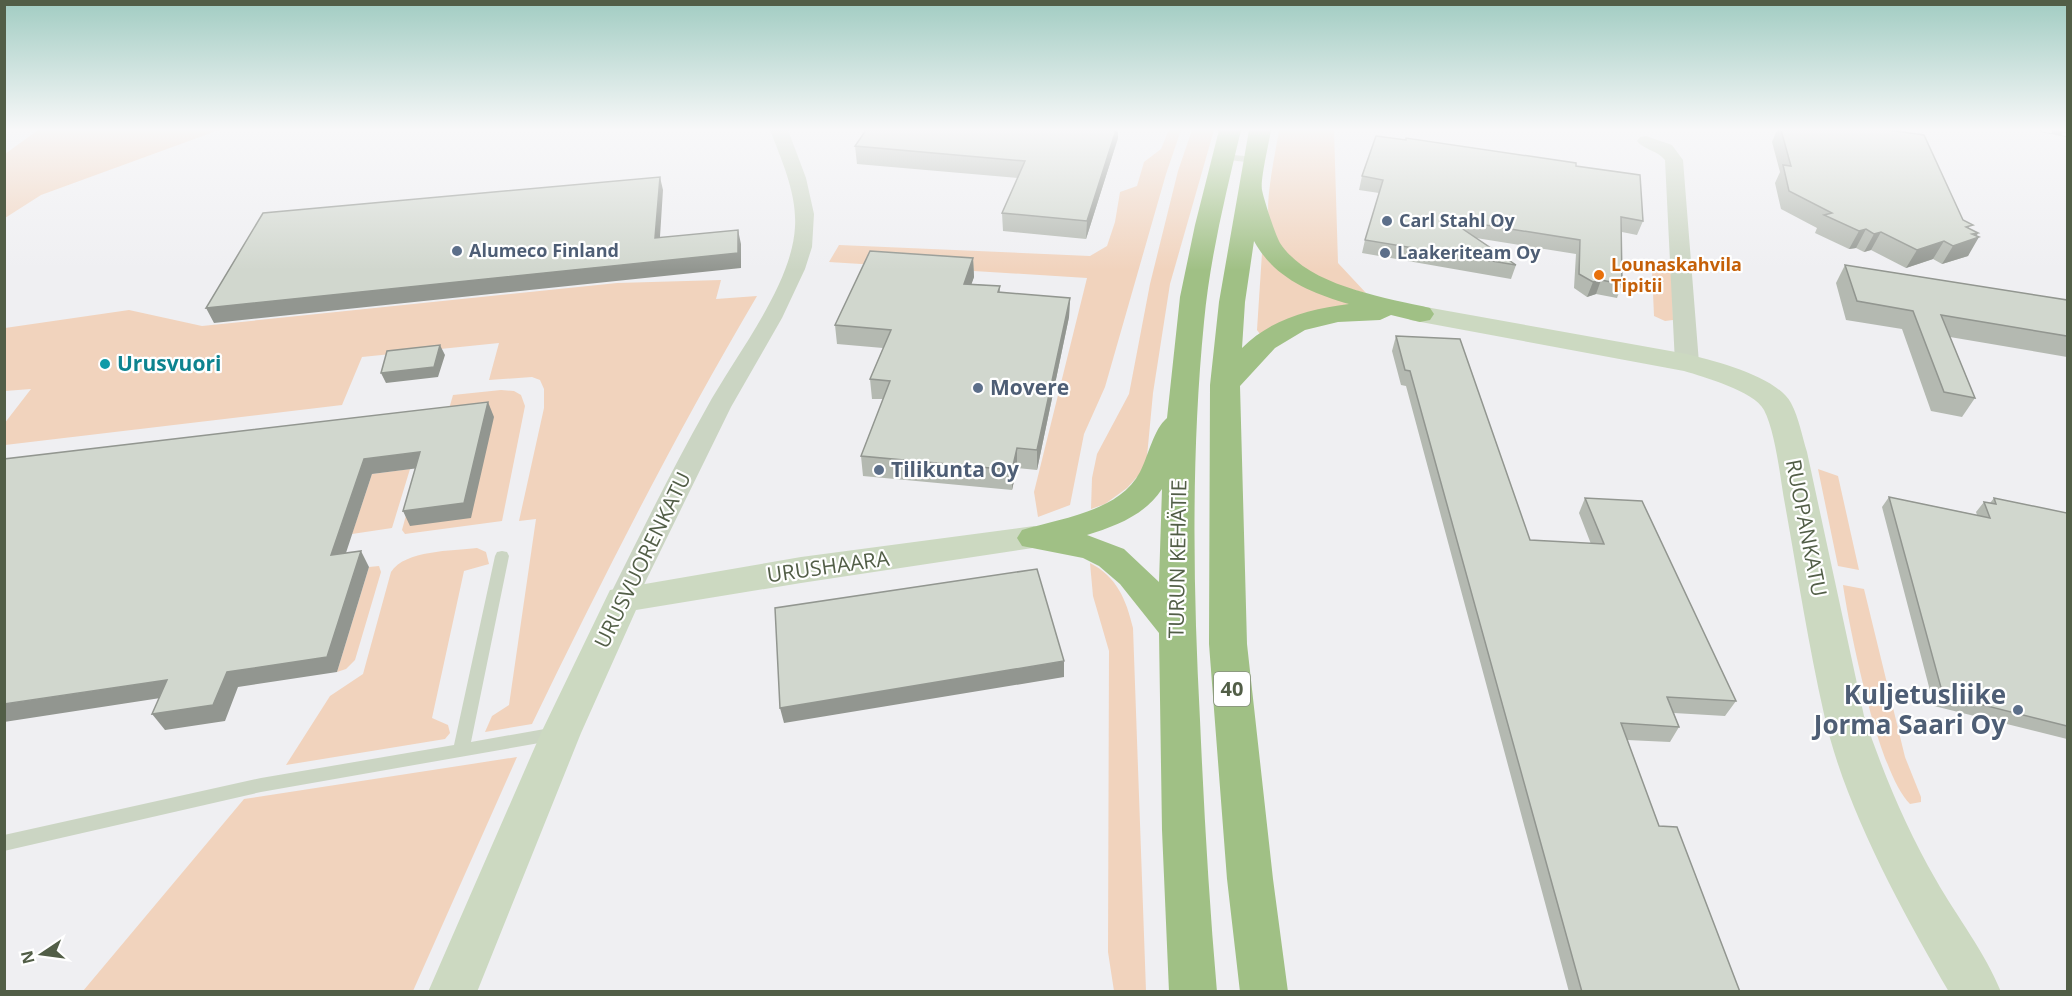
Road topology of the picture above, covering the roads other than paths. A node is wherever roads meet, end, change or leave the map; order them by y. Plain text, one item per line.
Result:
1 (797, 176) edge
2 (1220, 176) edge
3 (1252, 176) edge
4 (1675, 176) edge
5 (1250, 186) junction
6 (1420, 314) junction
7 (1687, 363) junction
8 (1226, 385) junction
9 (1182, 413) junction
10 (1034, 538) junction
11 (502, 556) dead end
12 (623, 599) junction
13 (1176, 628) junction
14 (561, 733) junction
15 (461, 749) junction
16 (4, 843) edge
17 (452, 992) edge
18 (1193, 992) edge
19 (1264, 992) edge
20 (1977, 992) edge

1 - 12 street, URUSVUORENKATU
2 - 9 highway, TURUN KEHÄTIE
3 - 5 highway, 40
4 - 7 street
5 - 6 highway
5 - 8 highway, 40
6 - 7 street, RUOPANKATU
6 - 8 highway
7 - 20 street, RUOPANKATU
8 - 19 highway, 40
9 - 10 highway
9 - 13 highway, TURUN KEHÄTIE
10 - 12 street, URUSHAARA
10 - 13 highway
11 - 15 lane
12 - 14 street, URUSVUORENKATU
13 - 18 highway, TURUN KEHÄTIE
14 - 15 lane
14 - 17 street, URUSVUORENKATU
15 - 16 lane

